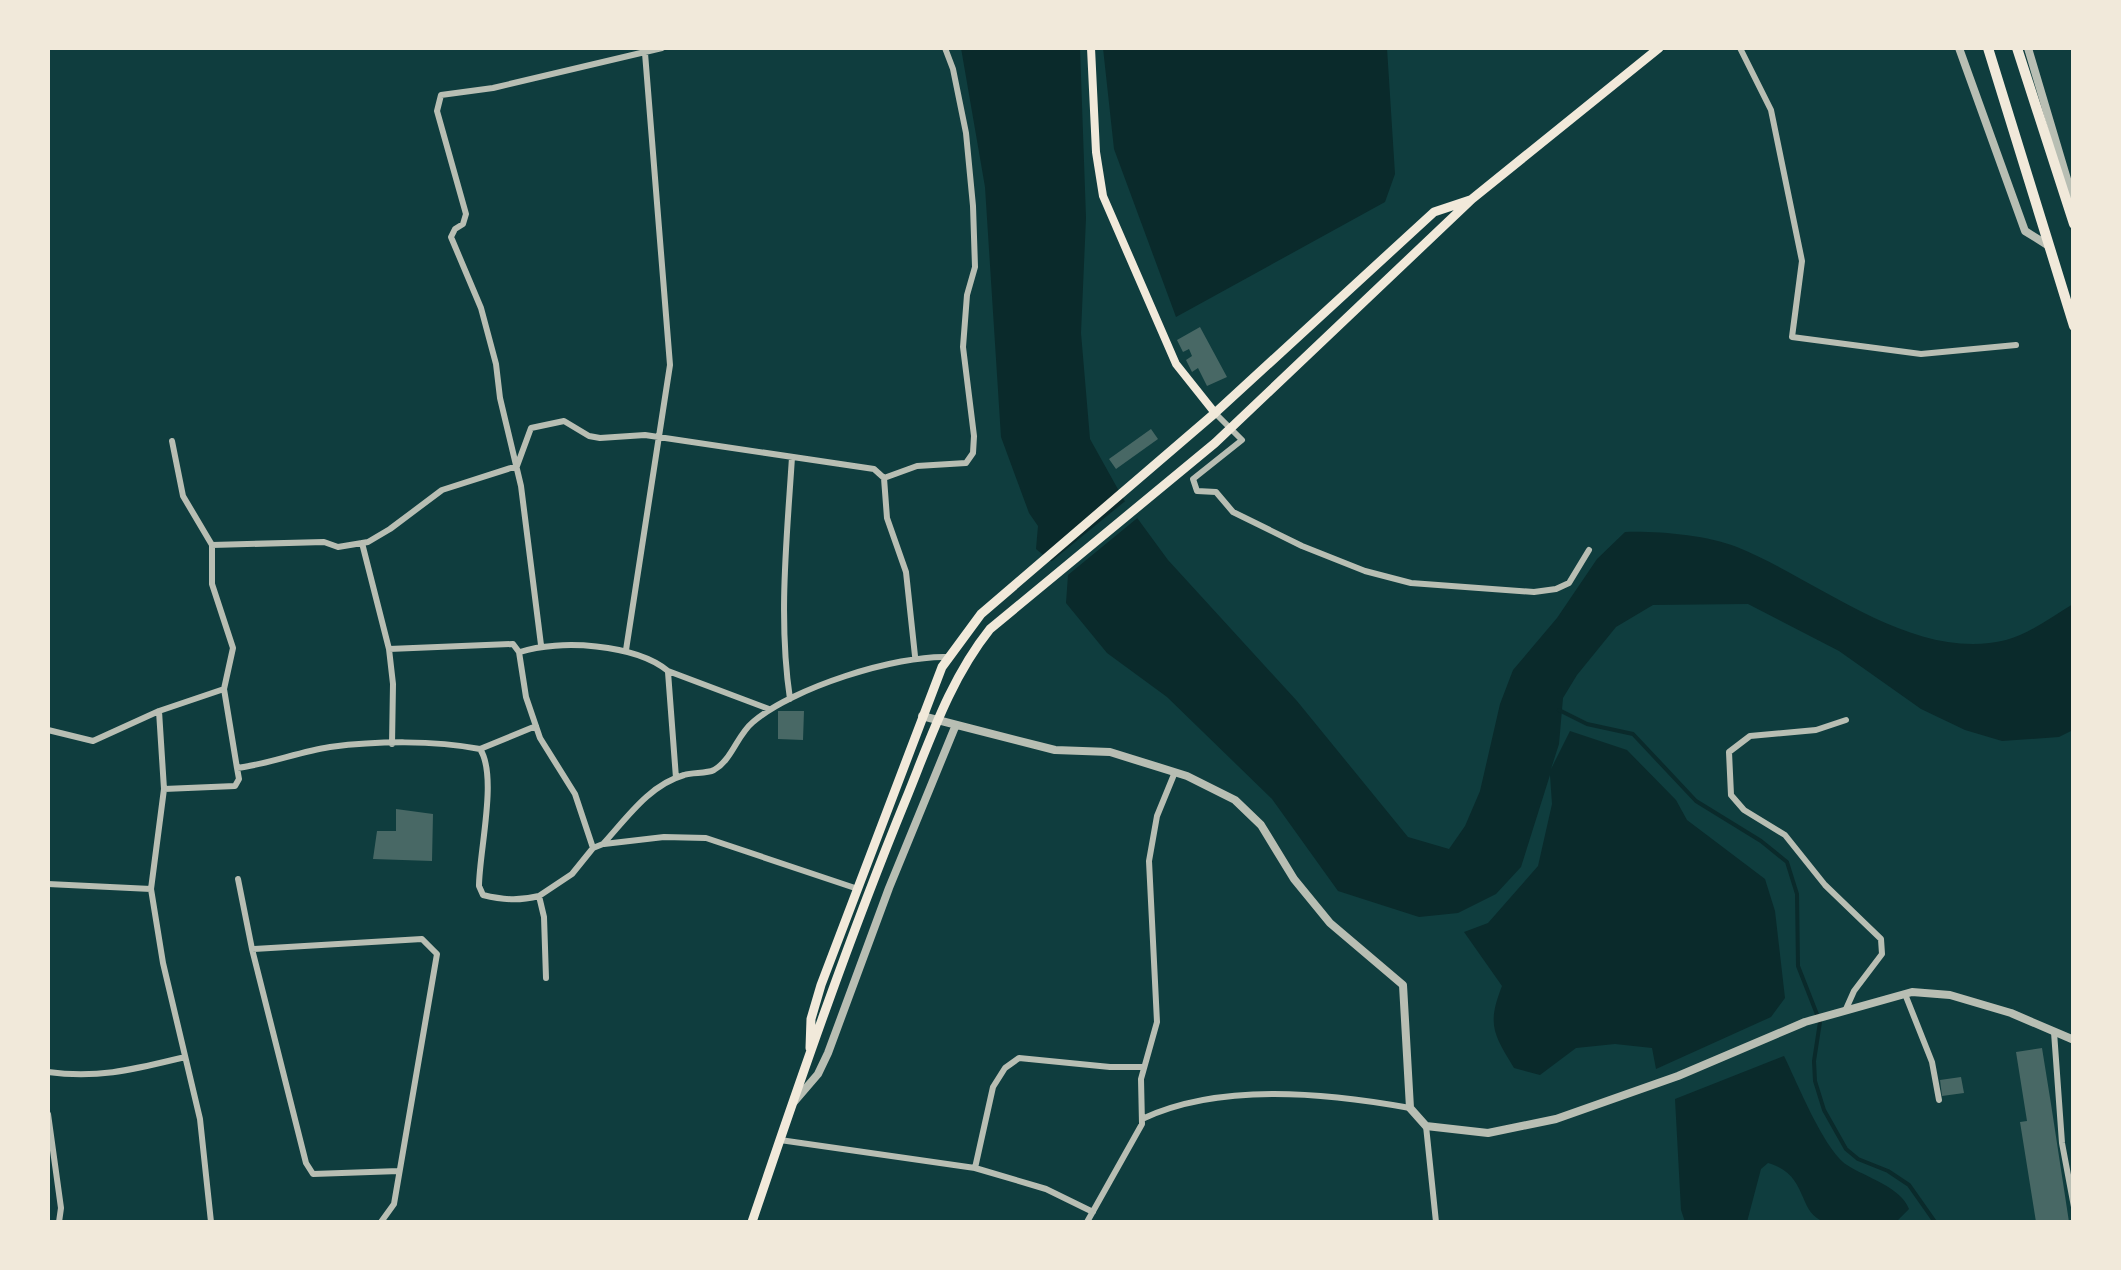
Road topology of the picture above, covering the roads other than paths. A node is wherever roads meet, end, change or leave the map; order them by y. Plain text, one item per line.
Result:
1 (662, 48) edge
2 (946, 48) edge
3 (1092, 48) edge
4 (1659, 48) edge
5 (1740, 48) edge
6 (1960, 48) edge
7 (1988, 48) edge
8 (2017, 48) edge
9 (2028, 48) edge
10 (646, 52) junction
11 (1472, 199) junction
12 (2072, 221) edge
13 (2049, 246) junction
14 (2074, 326) edge
15 (2016, 345) dead end
16 (1215, 413) junction
17 (658, 436) junction
18 (172, 440) dead end
19 (792, 457) junction
20 (517, 466) junction
21 (884, 478) junction
22 (362, 542) junction
23 (212, 545) junction
24 (1589, 550) dead end
25 (540, 645) junction
26 (389, 650) junction
27 (626, 650) junction
28 (519, 652) junction
29 (915, 656) junction
30 (948, 657) junction
31 (668, 671) junction
32 (224, 689) junction
33 (790, 699) junction
34 (770, 710) junction
35 (159, 711) junction
36 (922, 716) junction
37 (1846, 720) dead end
38 (536, 726) junction
39 (956, 727) junction
40 (48, 730) edge
41 (392, 744) junction
42 (480, 748) junction
43 (237, 768) junction
44 (1174, 772) junction
45 (676, 778) junction
46 (164, 789) junction
47 (603, 844) junction
48 (593, 848) junction
49 (238, 880) dead end
50 (48, 884) edge
51 (152, 889) junction
52 (858, 889) junction
53 (539, 896) junction
54 (252, 949) junction
55 (546, 978) dead end
56 (1905, 994) junction
57 (1842, 1011) junction
58 (2054, 1032) junction
59 (2074, 1040) edge
60 (810, 1055) junction
61 (184, 1057) junction
62 (1144, 1067) junction
63 (48, 1074) edge
64 (1939, 1100) dead end
65 (791, 1106) junction
66 (1410, 1108) junction
67 (48, 1114) edge
68 (1142, 1119) junction
69 (1426, 1126) junction
70 (780, 1140) junction
71 (975, 1168) junction
72 (399, 1170) junction
73 (2074, 1206) edge
74 (1094, 1212) junction
75 (59, 1222) edge
76 (210, 1222) edge
77 (381, 1222) edge
78 (752, 1222) edge
79 (1087, 1222) edge
80 (1436, 1222) edge

1 - 10 street
2 - 21 street
3 - 16 main road
4 - 11 main road
5 - 15 street
6 - 13 street
7 - 13 highway
8 - 12 highway
9 - 12 street
10 - 17 street
10 - 20 street
11 - 16 main road
11 - 60 main road
13 - 14 highway
16 - 24 street
16 - 30 main road
17 - 19 street
17 - 20 street
17 - 27 street
18 - 23 street
19 - 21 street
19 - 33 street
20 - 22 street
20 - 25 street
21 - 29 street
22 - 23 street
22 - 26 street
23 - 32 street
25 - 27 street
25 - 28 street
26 - 28 street
26 - 41 street
27 - 31 street
28 - 38 street
29 - 30 street
29 - 33 street
30 - 36 main road
31 - 34 street
31 - 45 street
32 - 35 street
32 - 43 street
33 - 34 street
34 - 45 street
35 - 40 street
35 - 46 street
36 - 39 street
36 - 52 main road
37 - 57 street
38 - 42 street
38 - 48 street
39 - 44 street
39 - 65 street
41 - 42 street
41 - 43 street
42 - 53 street
43 - 46 street
44 - 62 street
44 - 66 street
45 - 47 street
46 - 51 street
47 - 48 street
47 - 52 street
48 - 53 street
49 - 54 street
50 - 51 street
51 - 61 street
52 - 60 main road
53 - 55 street
54 - 72 street
54 - 72 street
56 - 57 street
56 - 58 street
56 - 64 street
57 - 69 street
58 - 59 street
58 - 73 street
60 - 65 main road
61 - 63 street
61 - 76 street
62 - 68 street
62 - 71 street
65 - 70 main road
66 - 68 street
66 - 69 street
67 - 75 street
68 - 74 street
69 - 80 street
70 - 71 street
70 - 78 main road
71 - 74 street
72 - 77 street
74 - 79 street

